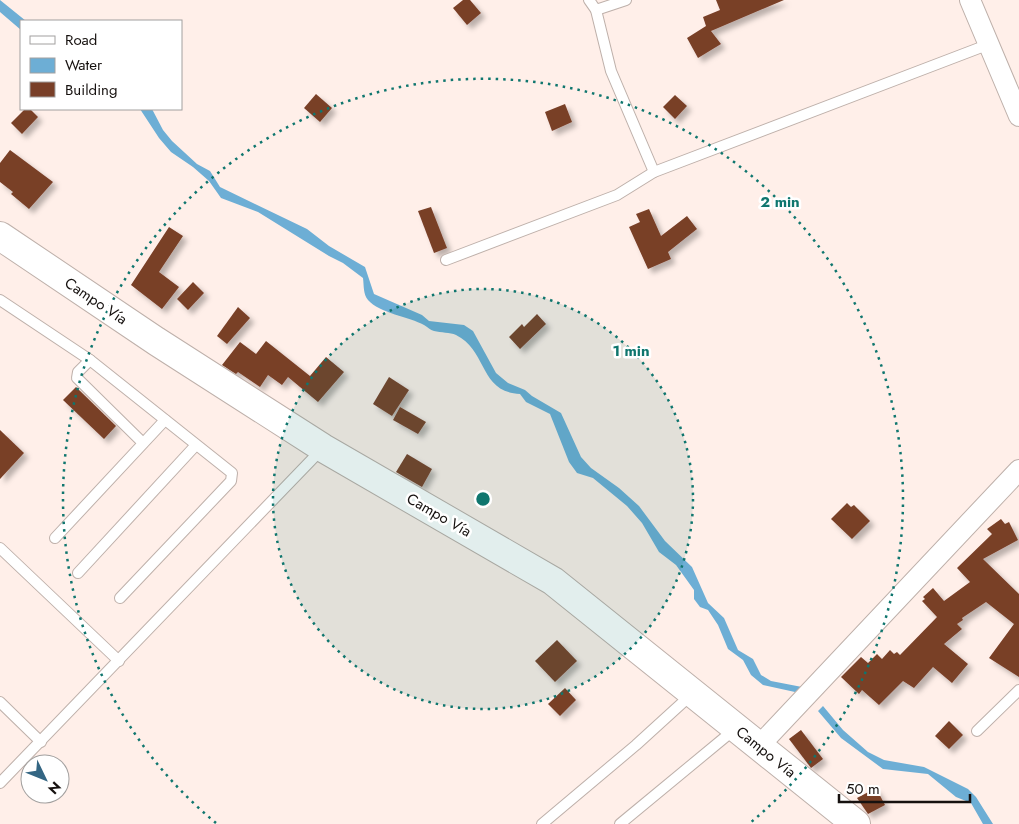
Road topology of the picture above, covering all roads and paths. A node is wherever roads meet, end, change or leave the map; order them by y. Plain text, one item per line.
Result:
1 (589, 0) edge
2 (626, 0) edge
3 (970, 0) edge
4 (596, 10) junction
5 (987, 45) junction
6 (1019, 116) edge
7 (654, 172) junction
8 (0, 236) edge
9 (446, 260) dead end
10 (0, 300) edge
11 (90, 360) junction
12 (164, 420) junction
13 (143, 442) junction
14 (196, 445) junction
15 (323, 448) junction
16 (1019, 470) edge
17 (55, 538) dead end
18 (0, 548) edge
19 (78, 573) dead end
20 (120, 598) dead end
21 (119, 661) junction
22 (1019, 690) edge
23 (693, 694) junction
24 (0, 702) edge
25 (736, 728) junction
26 (977, 731) dead end
27 (41, 742) junction
28 (759, 746) junction
29 (0, 783) edge
30 (542, 824) edge
31 (620, 824) edge
32 (856, 824) edge

1 - 4 lane
2 - 4 lane
3 - 5 street
4 - 7 lane
5 - 6 street
5 - 7 lane
7 - 9 lane
8 - 15 street, Campo Vía
10 - 11 lane
11 - 12 lane
11 - 13 lane
12 - 13 lane
12 - 14 lane
13 - 17 lane
14 - 19 lane
14 - 20 lane
15 - 21 lane
15 - 23 street, Campo Vía
16 - 28 street
18 - 21 lane
21 - 27 lane
22 - 26 lane
23 - 25 street, Campo Vía
23 - 30 lane
24 - 27 lane
25 - 28 street, Campo Vía
25 - 31 lane
27 - 29 lane
28 - 32 street, Campo Vía

